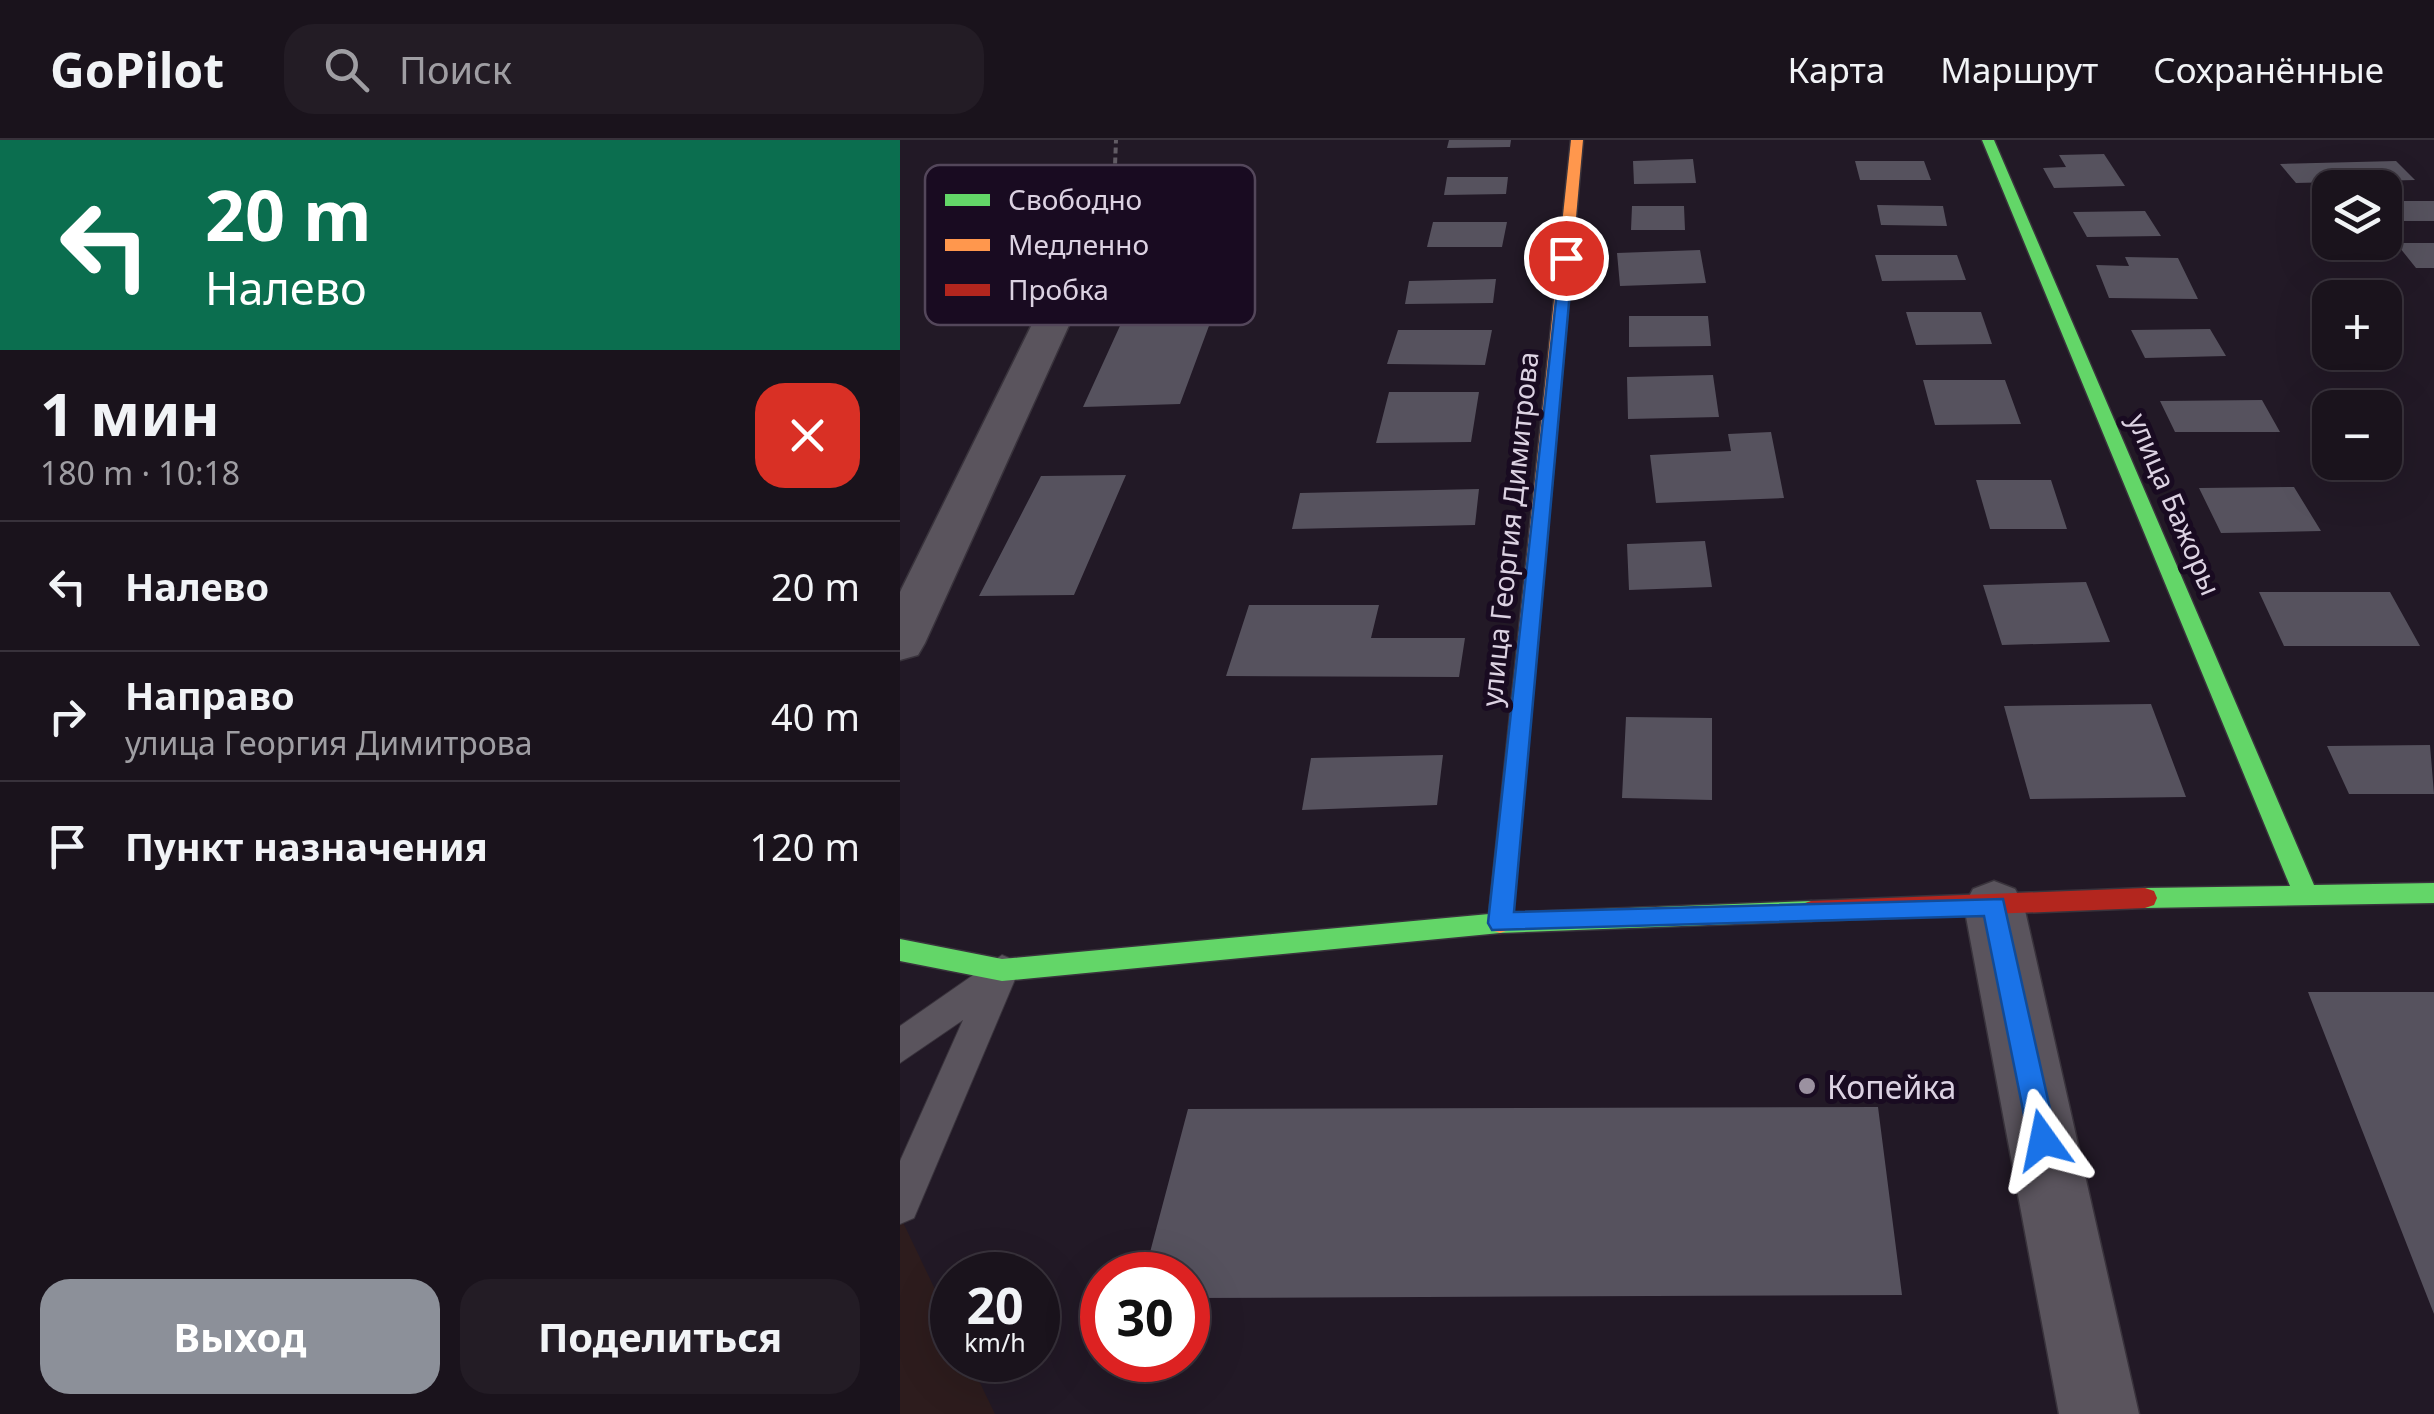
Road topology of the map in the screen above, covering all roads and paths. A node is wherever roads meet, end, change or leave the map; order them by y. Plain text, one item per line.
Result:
1 (1577, 140) edge
2 (1988, 140) edge
3 (1050, 325) edge
4 (900, 644) edge
5 (2306, 892) junction
6 (2434, 893) edge
7 (1994, 906) junction
8 (1500, 923) junction
9 (900, 950) edge
10 (1002, 970) junction
11 (900, 1047) edge
12 (900, 1205) edge
13 (2100, 1414) edge

1 - 8 street, улица Георгия Димитрова
2 - 5 street, улица Бажоры
3 - 4 street
5 - 6 street
5 - 7 street
7 - 8 street
7 - 13 street
8 - 10 street
9 - 10 street
10 - 11 lane
10 - 12 lane

